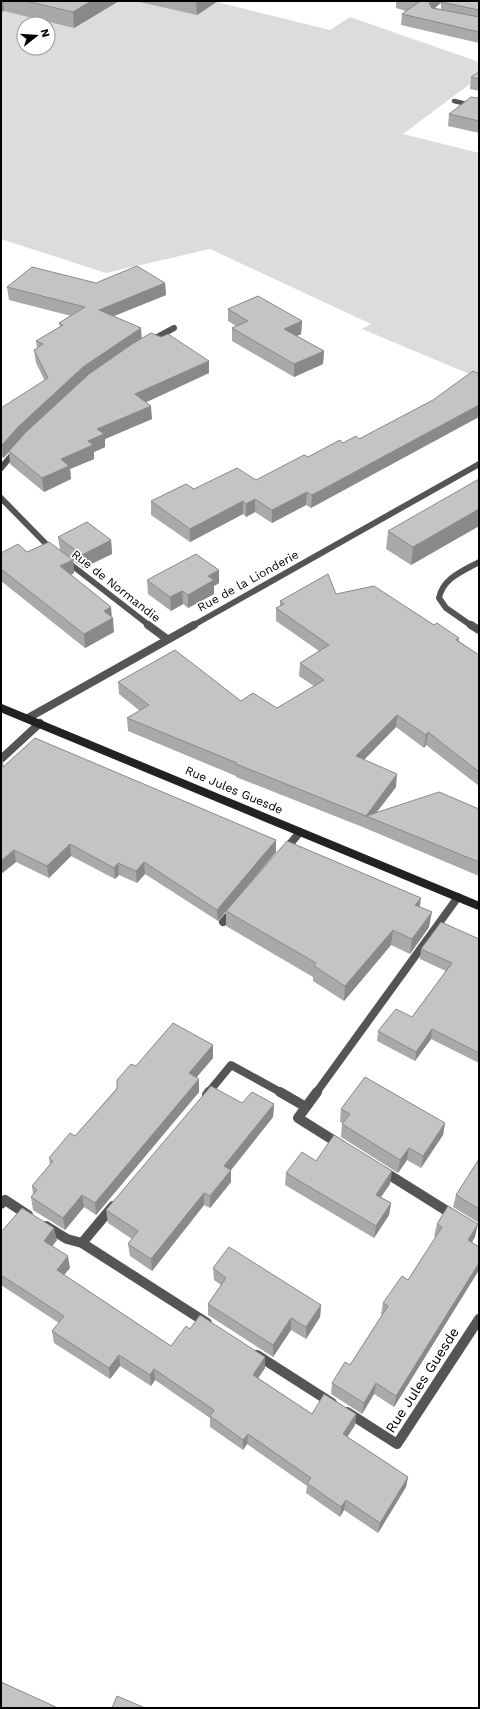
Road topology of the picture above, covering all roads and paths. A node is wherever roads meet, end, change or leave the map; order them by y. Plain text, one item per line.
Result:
1 (454, 101) dead end
2 (479, 107) edge
3 (174, 328) dead end
4 (142, 346) edge
5 (19, 447) edge
6 (479, 464) edge
7 (1, 468) edge
8 (1, 498) edge
9 (479, 562) edge
10 (479, 630) edge
11 (167, 639) junction
12 (1, 708) edge
13 (28, 718) junction
14 (40, 723) junction
15 (1, 759) edge
16 (300, 832) junction
17 (280, 855) edge
18 (458, 897) junction
19 (239, 904) edge
20 (479, 906) edge
21 (223, 922) dead end
22 (200, 1102) edge
23 (306, 1107) junction
24 (351, 1152) edge
25 (372, 1164) edge
26 (118, 1200) edge
27 (1, 1204) edge
28 (466, 1223) edge
29 (82, 1243) junction
30 (479, 1319) edge
31 (216, 1329) edge
32 (250, 1350) edge

1 - 2 street
3 - 4 street
5 - 7 street
6 - 11 street, Rue de la Lionderie
8 - 11 street, Rue de Normandie
9 - 10 street
11 - 13 street, Rue de la Lionderie
12 - 13 main road, Rue Jules Guesde
13 - 14 main road, Rue Jules Guesde
14 - 15 street
14 - 16 main road, Rue Jules Guesde
16 - 17 street
16 - 18 main road, Rue Jules Guesde
18 - 20 main road, Rue Jules Guesde
18 - 23 street
19 - 21 street
22 - 23 street
23 - 24 street
25 - 28 street
26 - 29 street
27 - 29 street
29 - 31 street
30 - 32 street, Rue Jules Guesde

